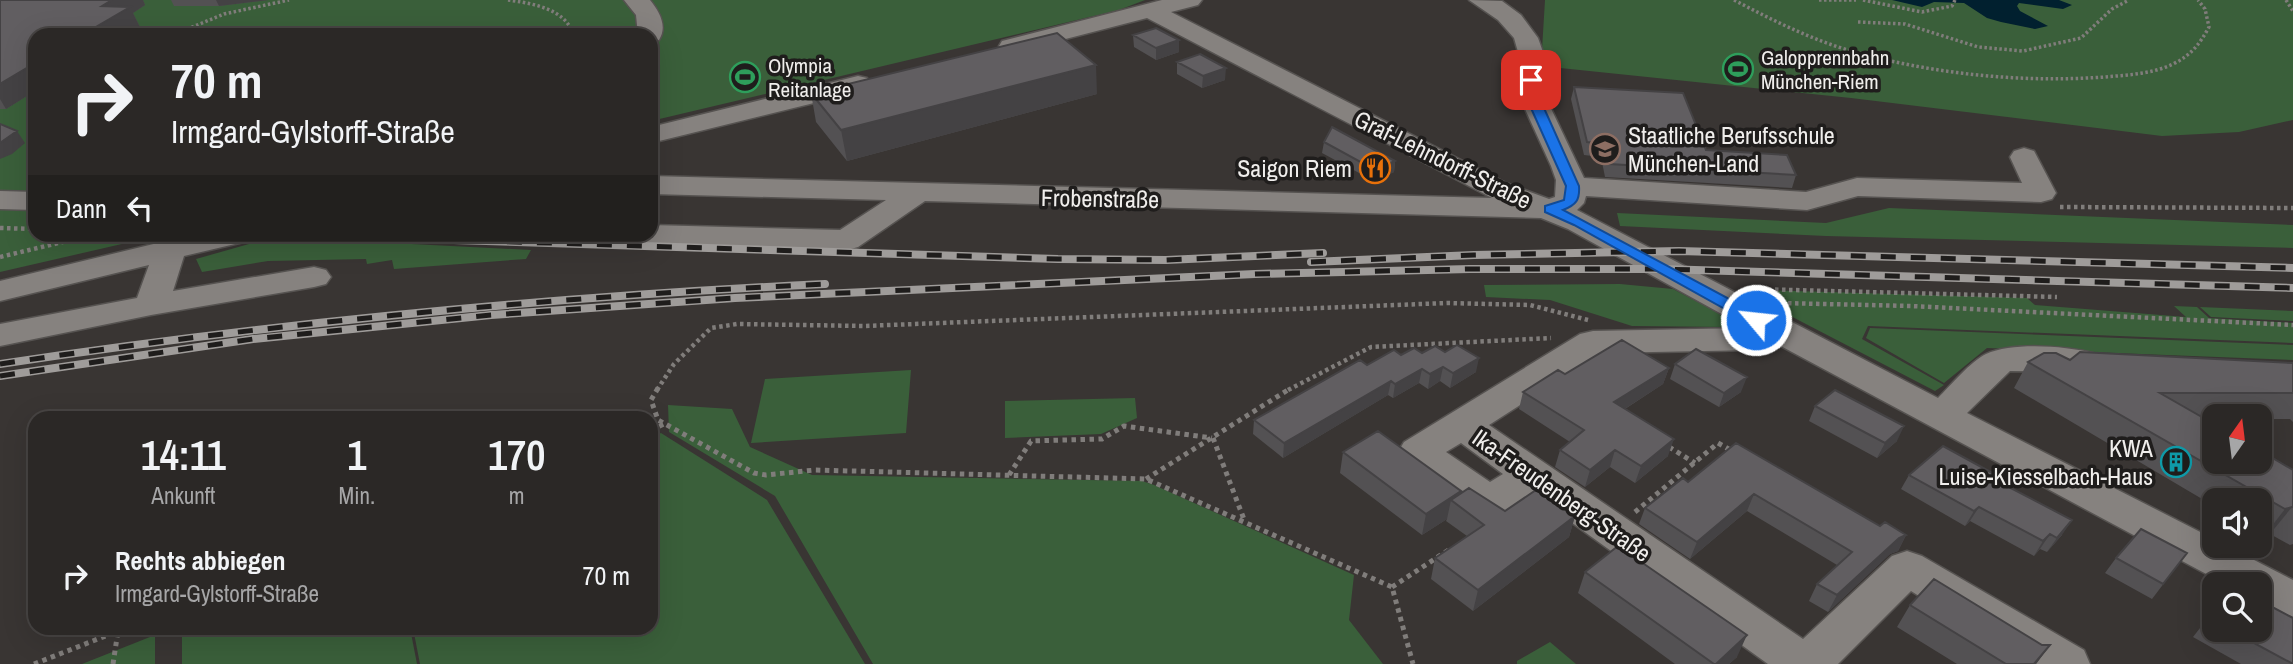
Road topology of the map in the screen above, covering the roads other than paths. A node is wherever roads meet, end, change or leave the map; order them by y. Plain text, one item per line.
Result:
1 (636, 0) edge
2 (1190, 0) edge
3 (1481, 0) edge
4 (1156, 6) edge
5 (654, 28) edge
6 (990, 51) edge
7 (882, 78) edge
8 (658, 133) edge
9 (2024, 157) dead end
10 (1572, 183) junction
11 (658, 186) edge
12 (916, 194) junction
13 (0, 200) edge
14 (28, 201) edge
15 (1550, 209) junction
16 (658, 234) edge
17 (204, 242) edge
18 (170, 250) junction
19 (314, 277) dead end
20 (0, 291) edge
21 (151, 305) junction
22 (1775, 318) junction
23 (0, 335) edge
24 (2112, 362) edge
25 (1941, 416) junction
26 (1462, 425) junction
27 (1533, 474) junction
28 (2293, 600) edge
29 (1803, 664) edge
30 (1808, 664) edge
31 (2067, 664) edge

1 - 5 street
2 - 4 street
3 - 10 street
4 - 6 street
4 - 15 street, Graf-Lehndorff-Straße
7 - 8 street
9 - 10 street
10 - 15 street
11 - 12 street, Frobenstraße
12 - 15 street, Frobenstraße
12 - 16 street
13 - 14 street
15 - 22 street, Graf-Lehndorff-Straße
17 - 18 street
18 - 20 street
18 - 21 street
19 - 21 street
21 - 23 street
22 - 25 street, Graf-Lehndorff-Straße
22 - 26 street, Ika-Freudenberg-Straße
24 - 25 street
25 - 28 street, Graf-Lehndorff-Straße
26 - 27 street, Ika-Freudenberg-Straße
26 - 27 street
27 - 29 street, Ika-Freudenberg-Straße
30 - 31 street

